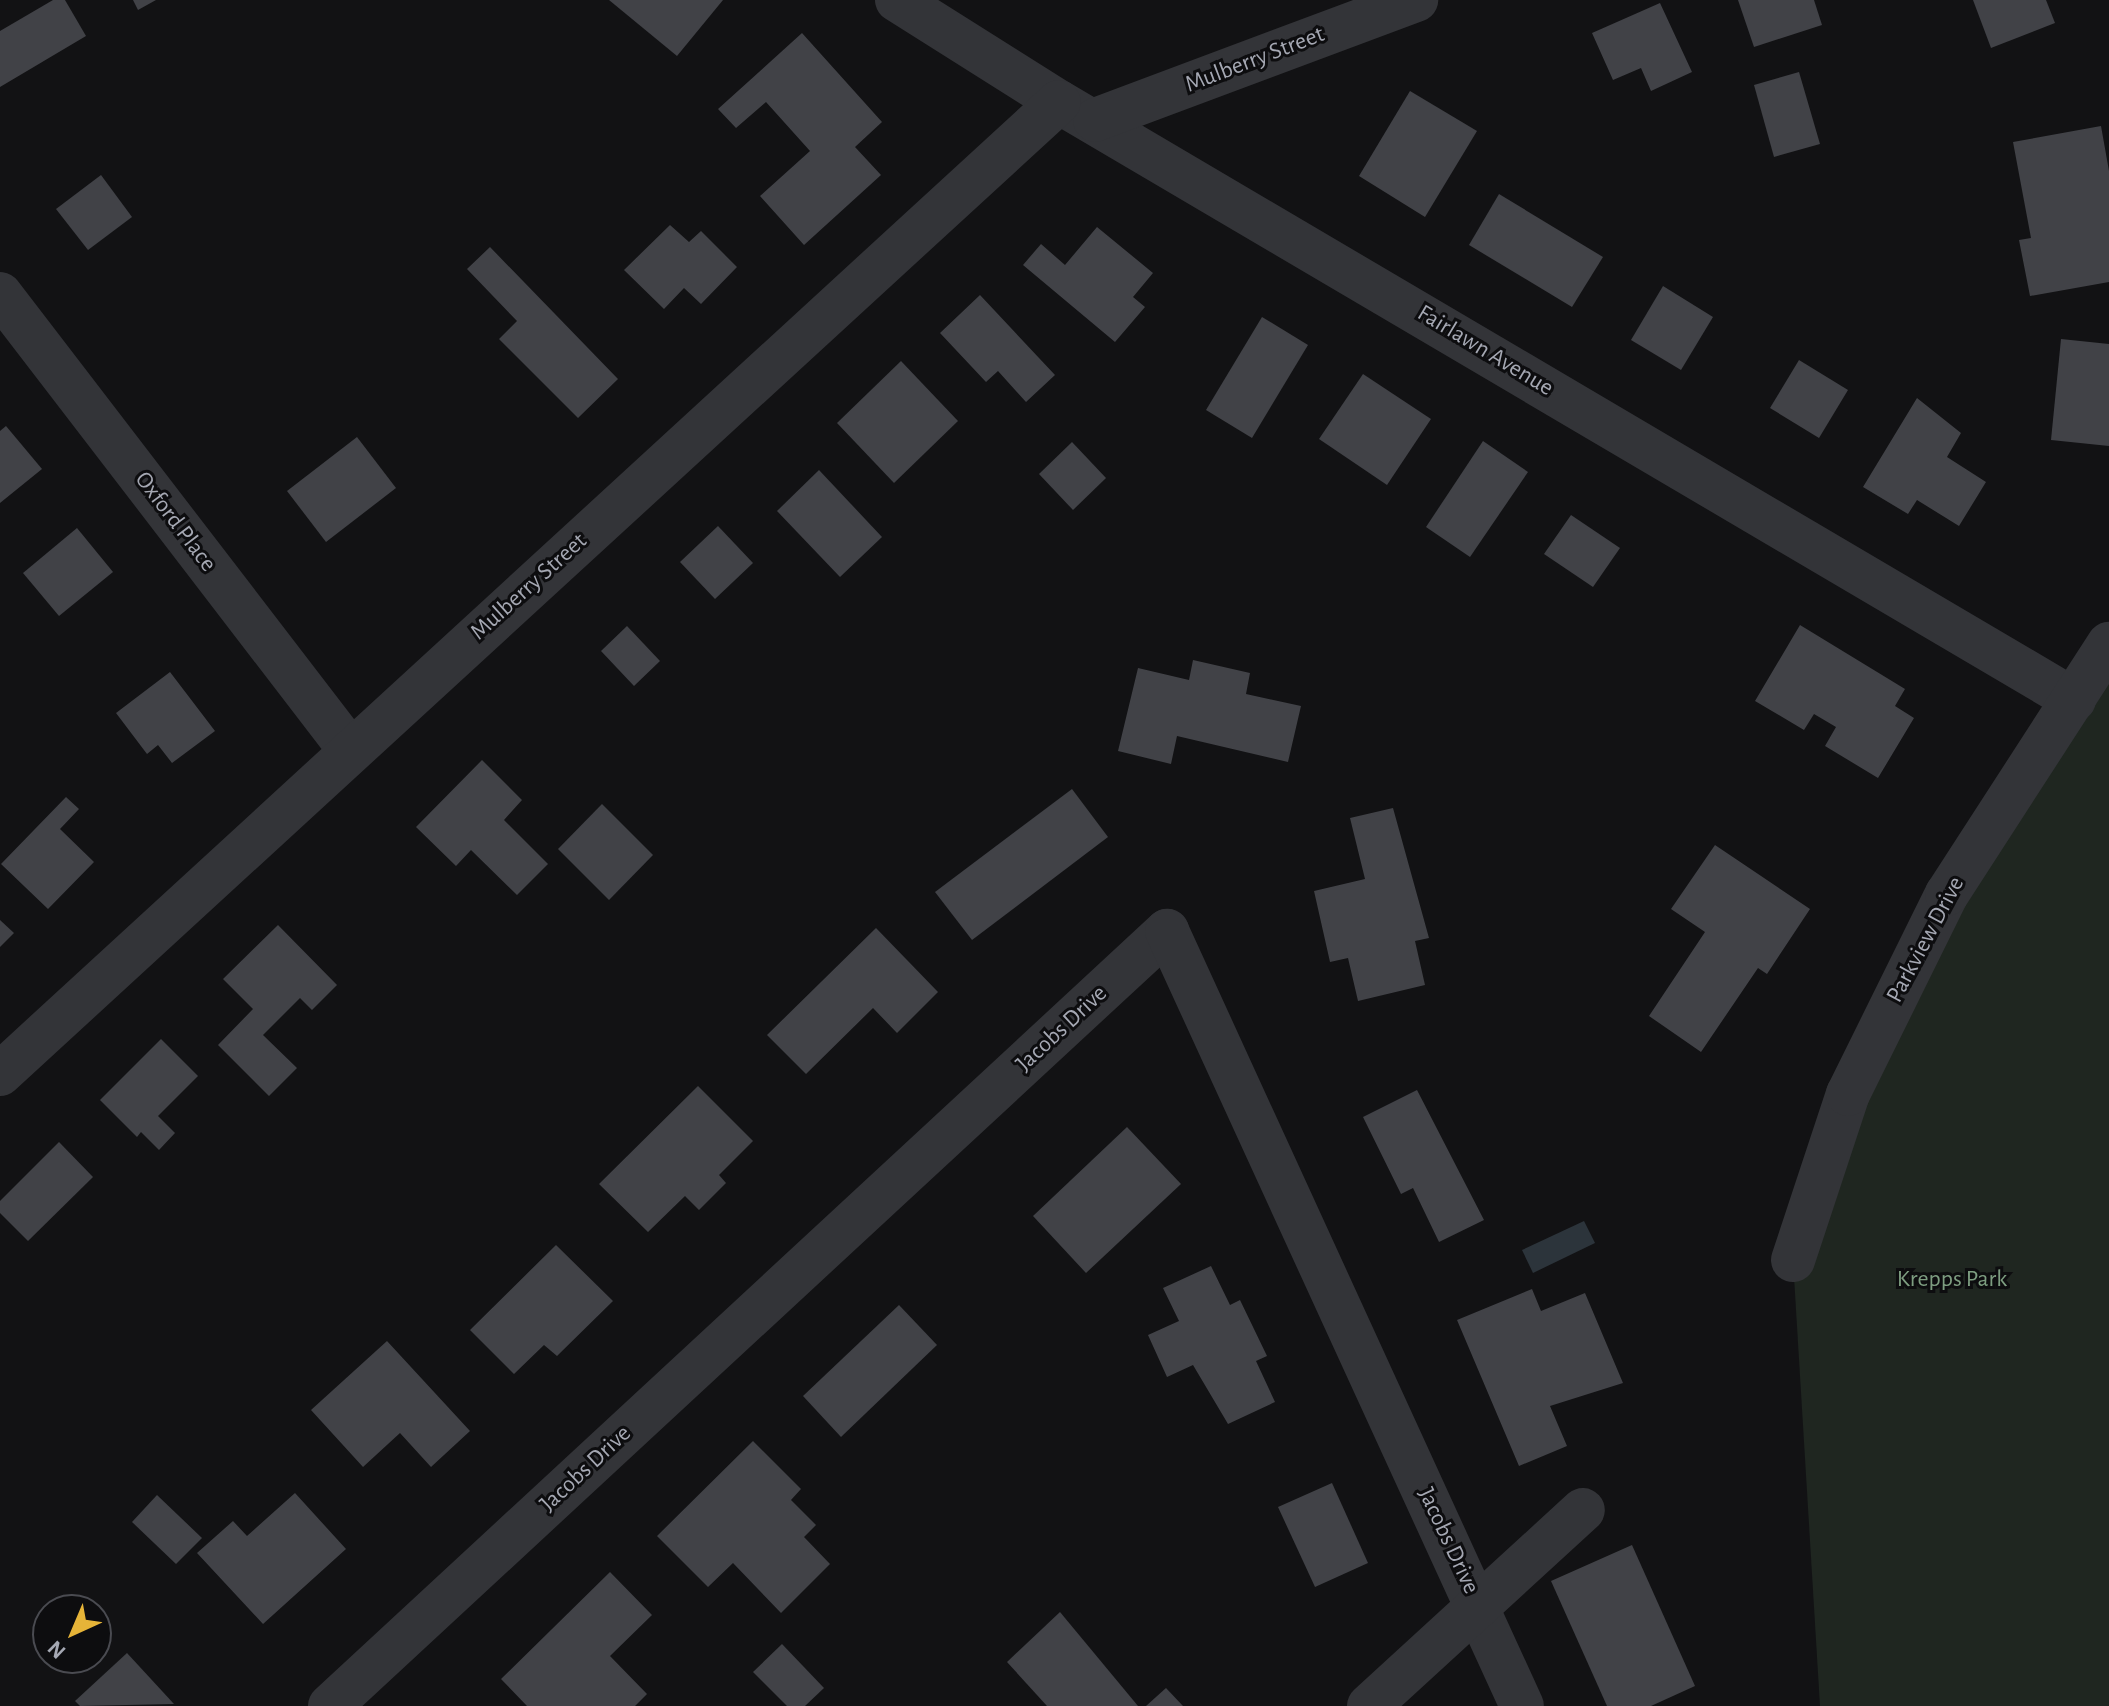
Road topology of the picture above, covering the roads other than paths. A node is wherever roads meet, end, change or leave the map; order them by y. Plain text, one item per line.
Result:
1 (897, 0) edge
2 (1416, 0) edge
3 (1077, 111) junction
4 (0, 294) edge
5 (2109, 644) edge
6 (2074, 700) junction
7 (350, 750) junction
8 (0, 1074) edge
9 (1793, 1260) dead end
10 (1583, 1510) dead end
11 (1478, 1606) junction
12 (330, 1706) edge
13 (1369, 1706) edge
14 (1522, 1706) edge

1 - 3 street, Fairlawn Avenue
2 - 3 street, Mulberry Street
3 - 6 street, Fairlawn Avenue
3 - 7 street, Mulberry Street
4 - 7 street, Oxford Place
5 - 6 street, Parkview Drive
6 - 9 street, Parkview Drive
7 - 8 street, Mulberry Street
10 - 11 street
11 - 12 street, Jacobs Drive
11 - 13 street
11 - 14 street, Jacobs Drive

